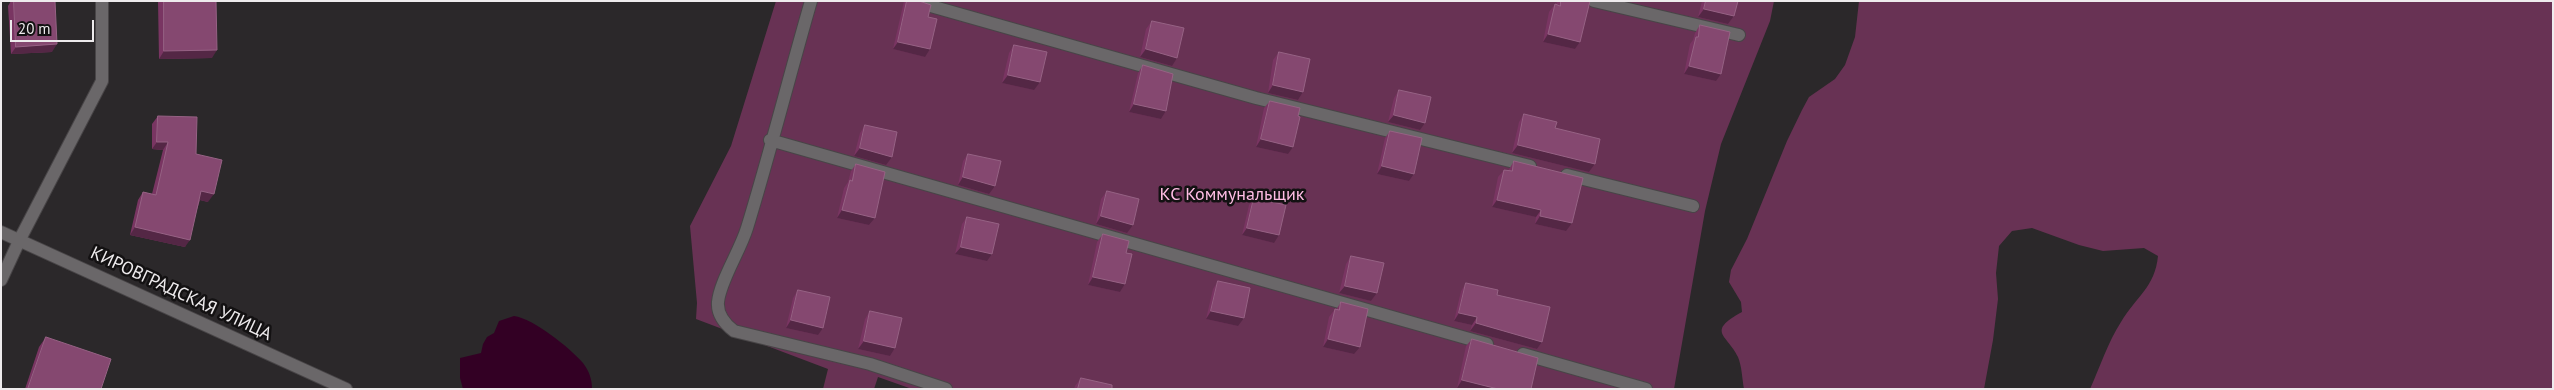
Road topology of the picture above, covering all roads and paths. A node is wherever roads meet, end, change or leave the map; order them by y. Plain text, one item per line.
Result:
1 (102, 1) edge
2 (811, 1) edge
3 (913, 1) edge
4 (1594, 1) edge
5 (1739, 36) dead end
6 (770, 140) junction
7 (1693, 206) dead end
8 (1, 232) edge
9 (20, 239) junction
10 (1, 280) edge
11 (346, 389) edge
12 (946, 389) edge
13 (1646, 389) edge

1 - 9 street
2 - 6 street
3 - 7 street
4 - 5 street
6 - 12 street
6 - 13 street
8 - 9 street, КИРОВГРАДСКАЯ УЛИЦА
9 - 10 street
9 - 11 street, КИРОВГРАДСКАЯ УЛИЦА

